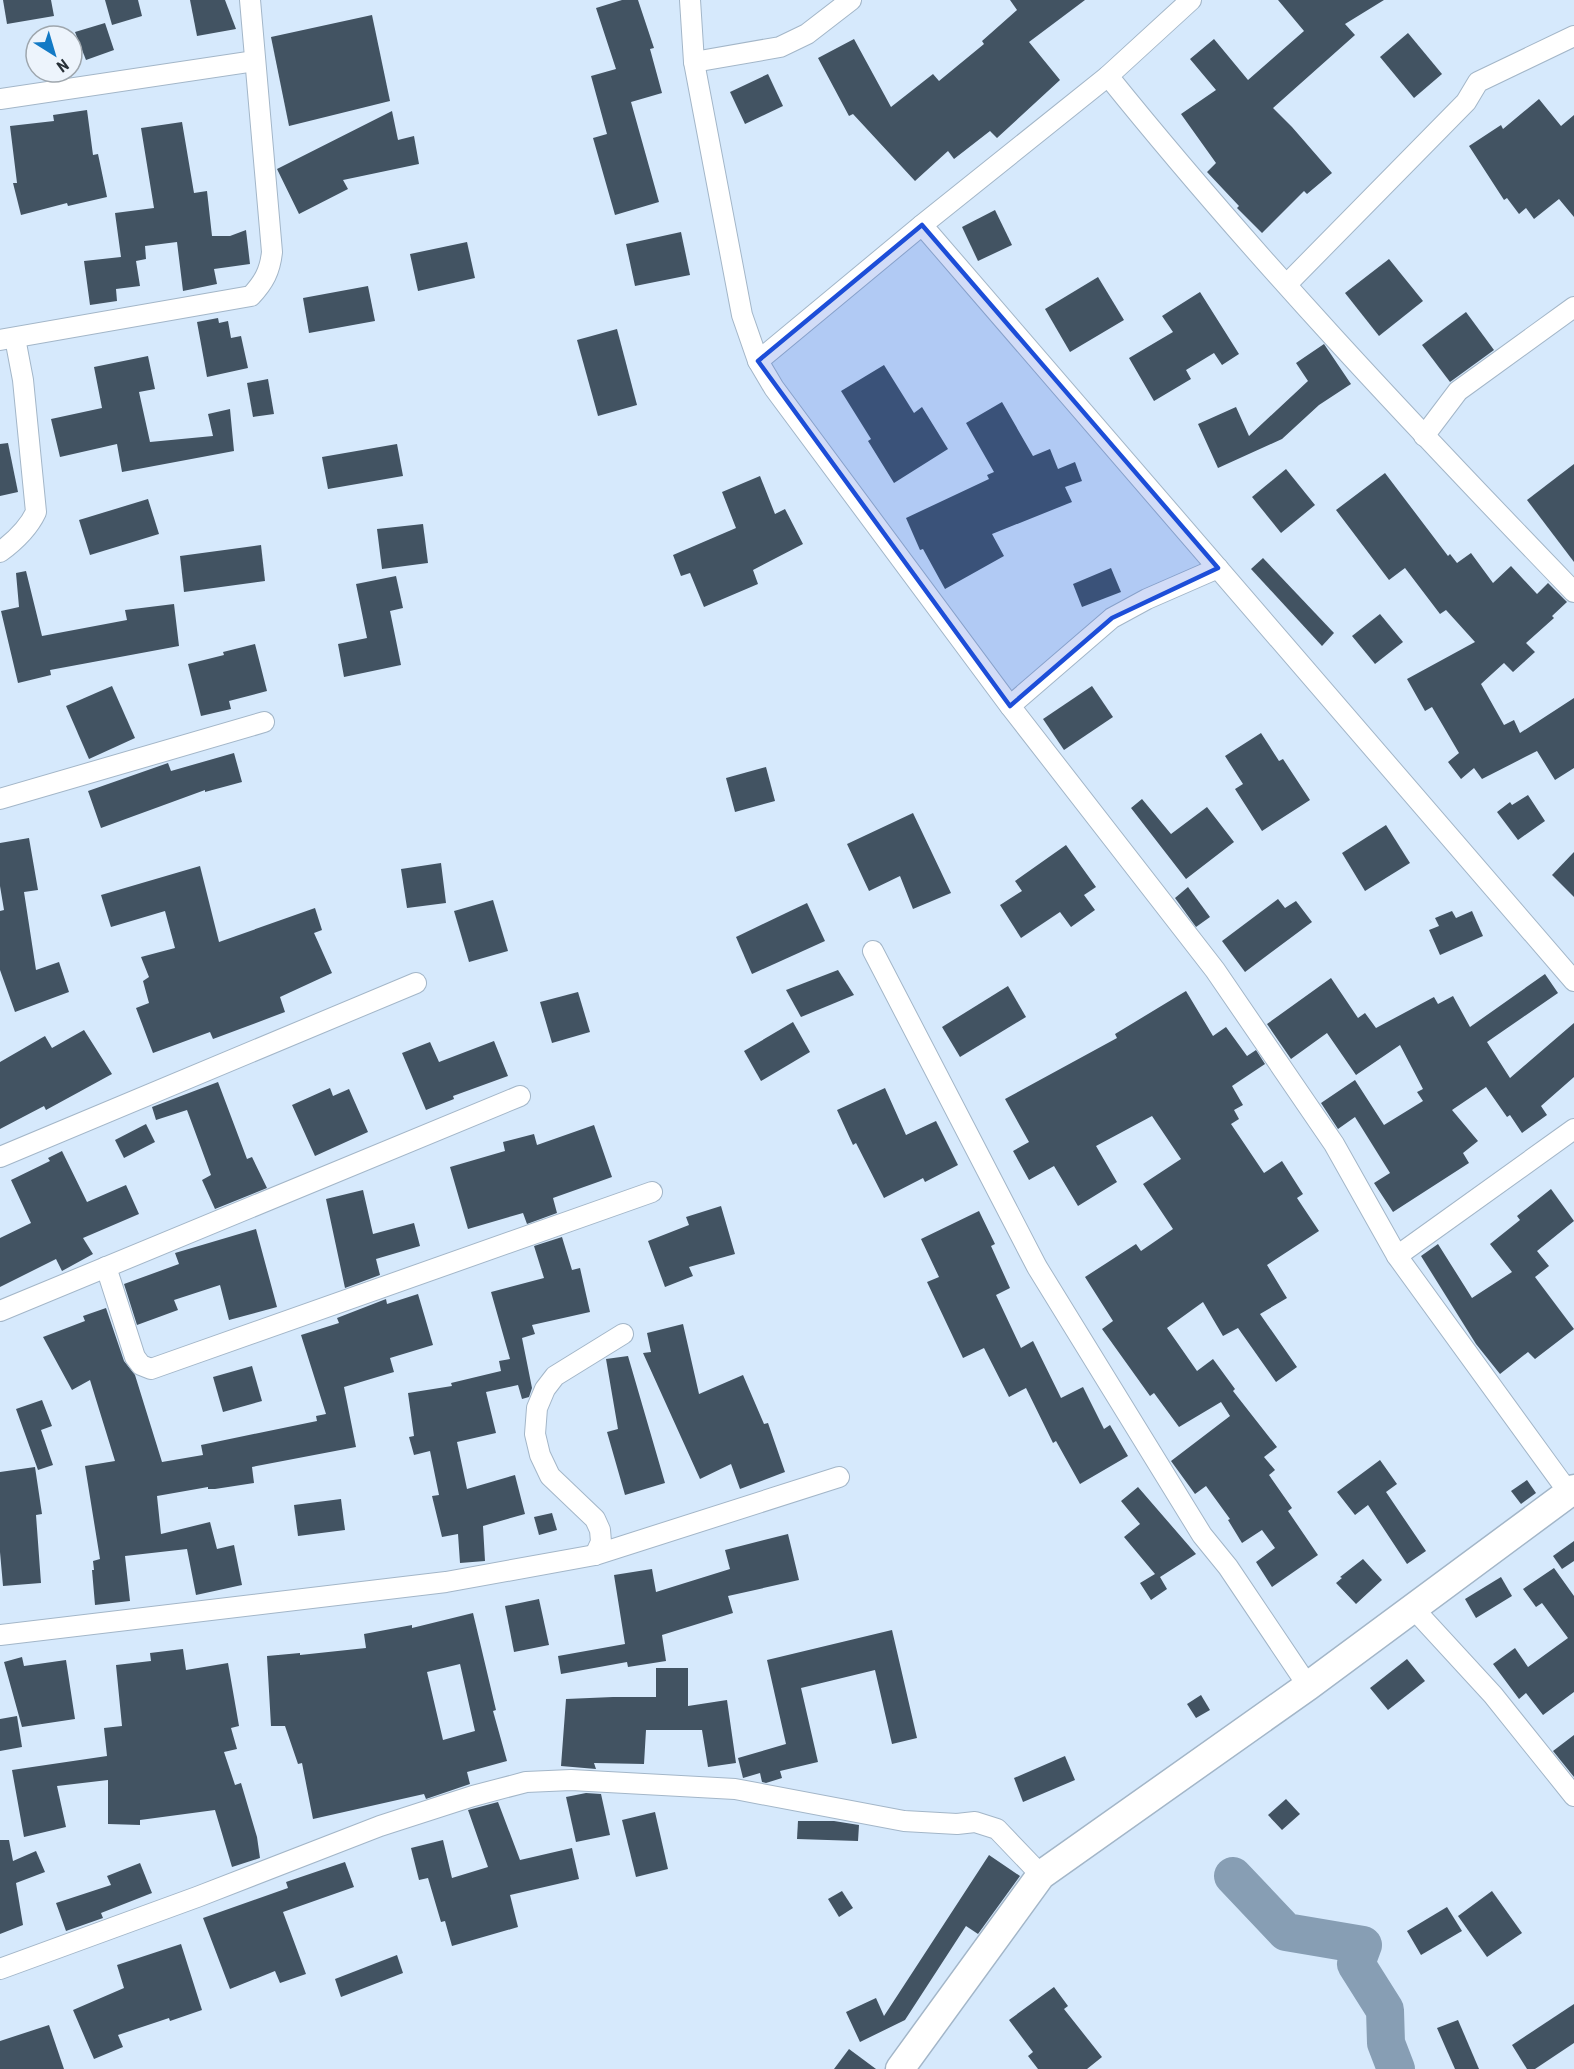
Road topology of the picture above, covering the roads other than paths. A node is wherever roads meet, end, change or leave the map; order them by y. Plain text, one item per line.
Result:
1 (250, 0) edge
2 (690, 0) edge
3 (851, 0) edge
4 (1191, 0) edge
5 (1574, 36) edge
6 (255, 62) junction
7 (694, 62) junction
8 (1108, 76) junction
9 (0, 99) edge
10 (922, 225) junction
11 (1287, 284) junction
12 (1574, 307) edge
13 (7, 339) edge
14 (758, 361) junction
15 (1424, 436) junction
16 (0, 552) edge
17 (1218, 568) junction
18 (1574, 592) edge
19 (1010, 705) junction
20 (264, 722) dead end
21 (0, 799) edge
22 (873, 951) dead end
23 (1574, 981) edge
24 (416, 983) dead end
25 (520, 1096) dead end
26 (1574, 1129) edge
27 (0, 1157) edge
28 (652, 1192) dead end
29 (1397, 1256) junction
30 (106, 1267) junction
31 (0, 1311) edge
32 (623, 1334) dead end
33 (839, 1477) dead end
34 (1571, 1491) edge
35 (595, 1555) junction
36 (1413, 1608) junction
37 (0, 1635) edge
38 (1308, 1686) junction
39 (1574, 1796) edge
40 (1041, 1875) junction
41 (0, 1969) edge
42 (900, 2069) edge

1 - 6 street
2 - 7 street
3 - 7 street
4 - 8 street
5 - 11 street
6 - 9 street
6 - 13 street
7 - 14 street
8 - 10 street
8 - 11 street
10 - 14 street
10 - 17 street
11 - 15 street
12 - 15 street
13 - 16 street
14 - 19 street
15 - 18 street
17 - 19 street
17 - 23 street
19 - 29 street
20 - 21 street
22 - 38 street
24 - 27 street
25 - 30 street
26 - 29 street
28 - 30 street
29 - 34 street
30 - 31 street
32 - 35 street
33 - 35 street
34 - 36 street
35 - 37 street
36 - 38 street
36 - 39 street
38 - 40 street
40 - 41 street
40 - 42 street

